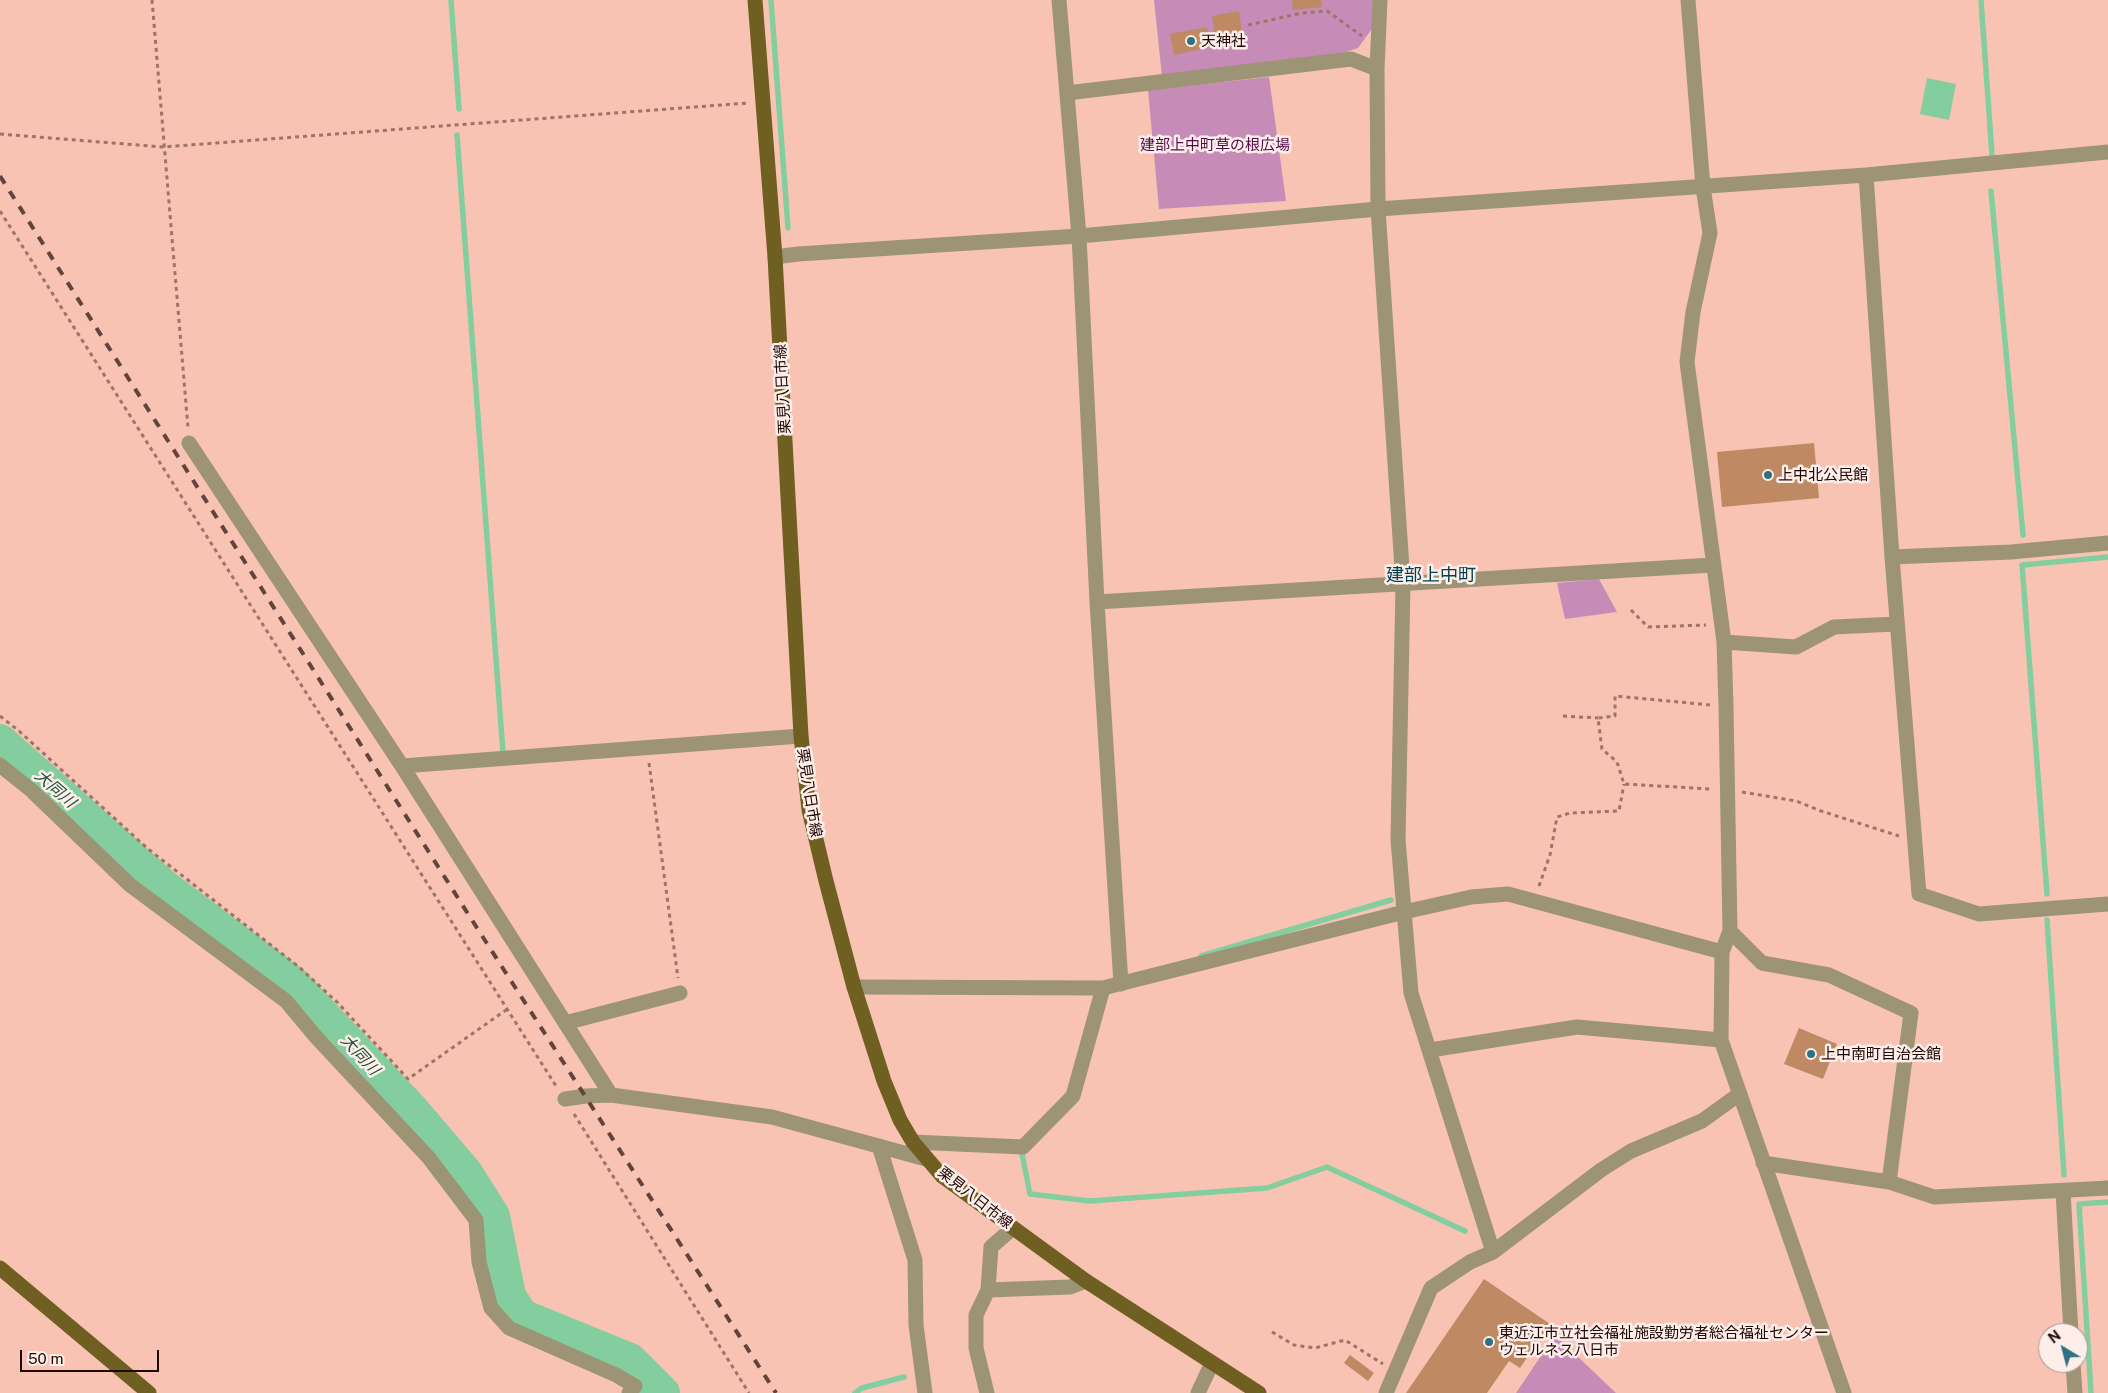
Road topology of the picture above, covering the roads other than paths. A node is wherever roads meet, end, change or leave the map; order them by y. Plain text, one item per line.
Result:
1 (755, 0) edge
2 (1059, 0) edge
3 (1380, 0) edge
4 (1688, 0) edge
5 (1377, 69) junction
6 (1067, 93) junction
7 (2108, 152) edge
8 (1866, 175) junction
9 (1704, 187) junction
10 (1378, 209) junction
11 (1080, 236) junction
12 (775, 258) junction
13 (189, 443) road end
14 (2108, 543) edge
15 (1892, 557) junction
16 (1713, 564) junction
17 (1403, 583) junction
18 (1097, 602) junction
19 (1896, 624) junction
20 (1724, 642) junction
21 (801, 736) junction
22 (0, 765) edge
23 (402, 766) junction
24 (2108, 904) edge
25 (1404, 912) junction
26 (1730, 931) junction
27 (1722, 952) junction
28 (1122, 984) junction
29 (854, 987) junction
30 (1103, 988) junction
31 (680, 993) road end
32 (565, 1023) junction
33 (1721, 1040) junction
34 (1430, 1050) junction
35 (610, 1095) junction
36 (1738, 1095) junction
37 (565, 1099) road end
38 (913, 1142) junction
39 (878, 1146) junction
40 (926, 1159) junction
41 (1763, 1163) junction
42 (1889, 1182) junction
43 (2108, 1188) edge
44 (2063, 1192) junction
45 (1013, 1228) junction
46 (1493, 1252) junction
47 (0, 1268) edge
48 (1086, 1281) junction
49 (988, 1290) junction
50 (2070, 1323) edge
51 (1212, 1363) junction
52 (2074, 1373) edge
53 (635, 1391) edge
54 (149, 1393) edge
55 (925, 1393) edge
56 (987, 1393) edge
57 (1198, 1393) edge
58 (1259, 1393) edge
59 (1386, 1393) edge
60 (1844, 1393) edge
61 (2075, 1393) edge

1 - 12 main road, 栗見八日市線
2 - 6 street
3 - 5 street
4 - 9 street
5 - 6 street
5 - 10 street
6 - 11 street
7 - 8 street
8 - 9 street
8 - 15 street
9 - 10 street
9 - 16 street
10 - 11 street
10 - 17 street
11 - 12 street
11 - 18 street
12 - 21 main road, 栗見八日市線
13 - 23 street
14 - 15 street
15 - 19 street
16 - 17 street
16 - 20 street
17 - 18 street
17 - 25 street
18 - 28 street
19 - 20 street
19 - 24 street
20 - 26 street
21 - 23 street
21 - 29 main road, 栗見八日市線
22 - 53 street
23 - 32 street
25 - 27 street
25 - 28 street
25 - 34 street
26 - 27 street
26 - 42 street
27 - 33 street
28 - 30 street
29 - 30 street
29 - 38 main road, 栗見八日市線
30 - 38 street
31 - 32 street
32 - 35 street
33 - 34 street
33 - 36 street
34 - 46 street
35 - 37 street
35 - 39 street
36 - 41 street
36 - 46 street
38 - 40 main road, 栗見八日市線
39 - 40 street
39 - 55 street
40 - 45 main road, 栗見八日市線
41 - 42 street
41 - 60 street
42 - 44 street
43 - 44 street
44 - 50 street
45 - 48 main road, 栗見八日市線
45 - 49 street
46 - 59 street
47 - 54 main road
48 - 49 street
48 - 51 main road, 栗見八日市線
49 - 56 street
51 - 57 street
51 - 58 main road, 栗見八日市線
52 - 61 street

